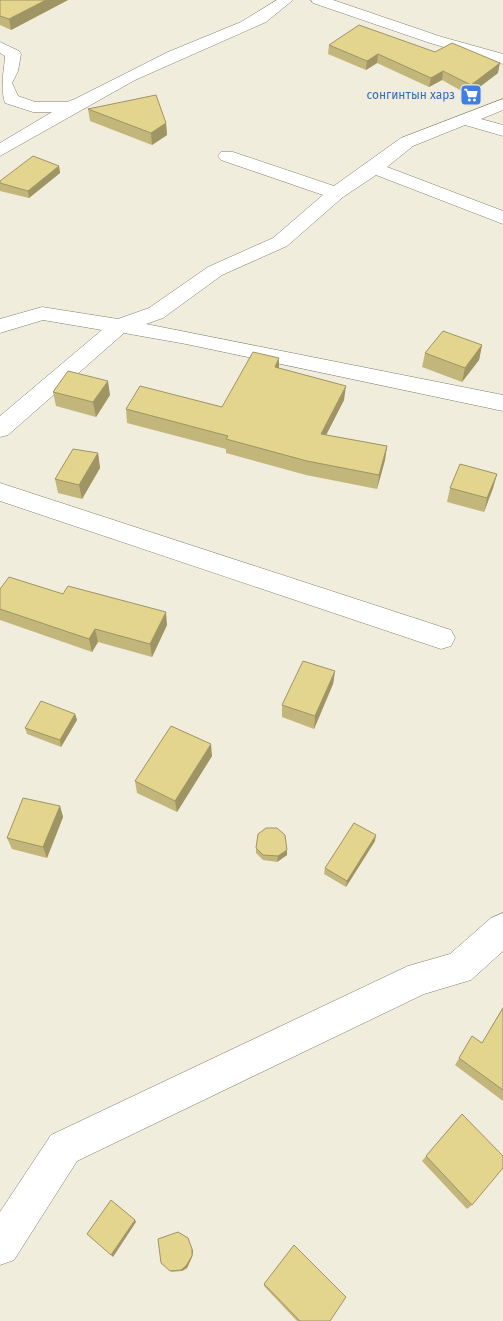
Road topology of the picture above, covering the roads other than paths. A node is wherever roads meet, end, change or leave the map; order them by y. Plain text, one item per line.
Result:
1 (286, 0) edge
2 (318, 0) edge
3 (0, 47) edge
4 (503, 59) edge
5 (2, 84) edge
6 (102, 91) junction
7 (503, 104) edge
8 (463, 119) junction
9 (503, 131) edge
10 (0, 151) edge
11 (227, 156) dead end
12 (374, 168) junction
13 (336, 193) junction
14 (503, 218) edge
15 (0, 326) edge
16 (119, 326) junction
17 (503, 403) edge
18 (0, 429) edge
19 (0, 492) edge
20 (441, 638) dead end
21 (503, 929) edge
22 (0, 1246) edge

1 - 6 street
2 - 4 street
3 - 5 street
5 - 6 street
6 - 10 street
7 - 8 street
8 - 9 street
8 - 12 street
11 - 13 street
12 - 13 street
12 - 14 street
13 - 16 street
15 - 16 street
16 - 17 street
16 - 18 street
19 - 20 street
21 - 22 street

